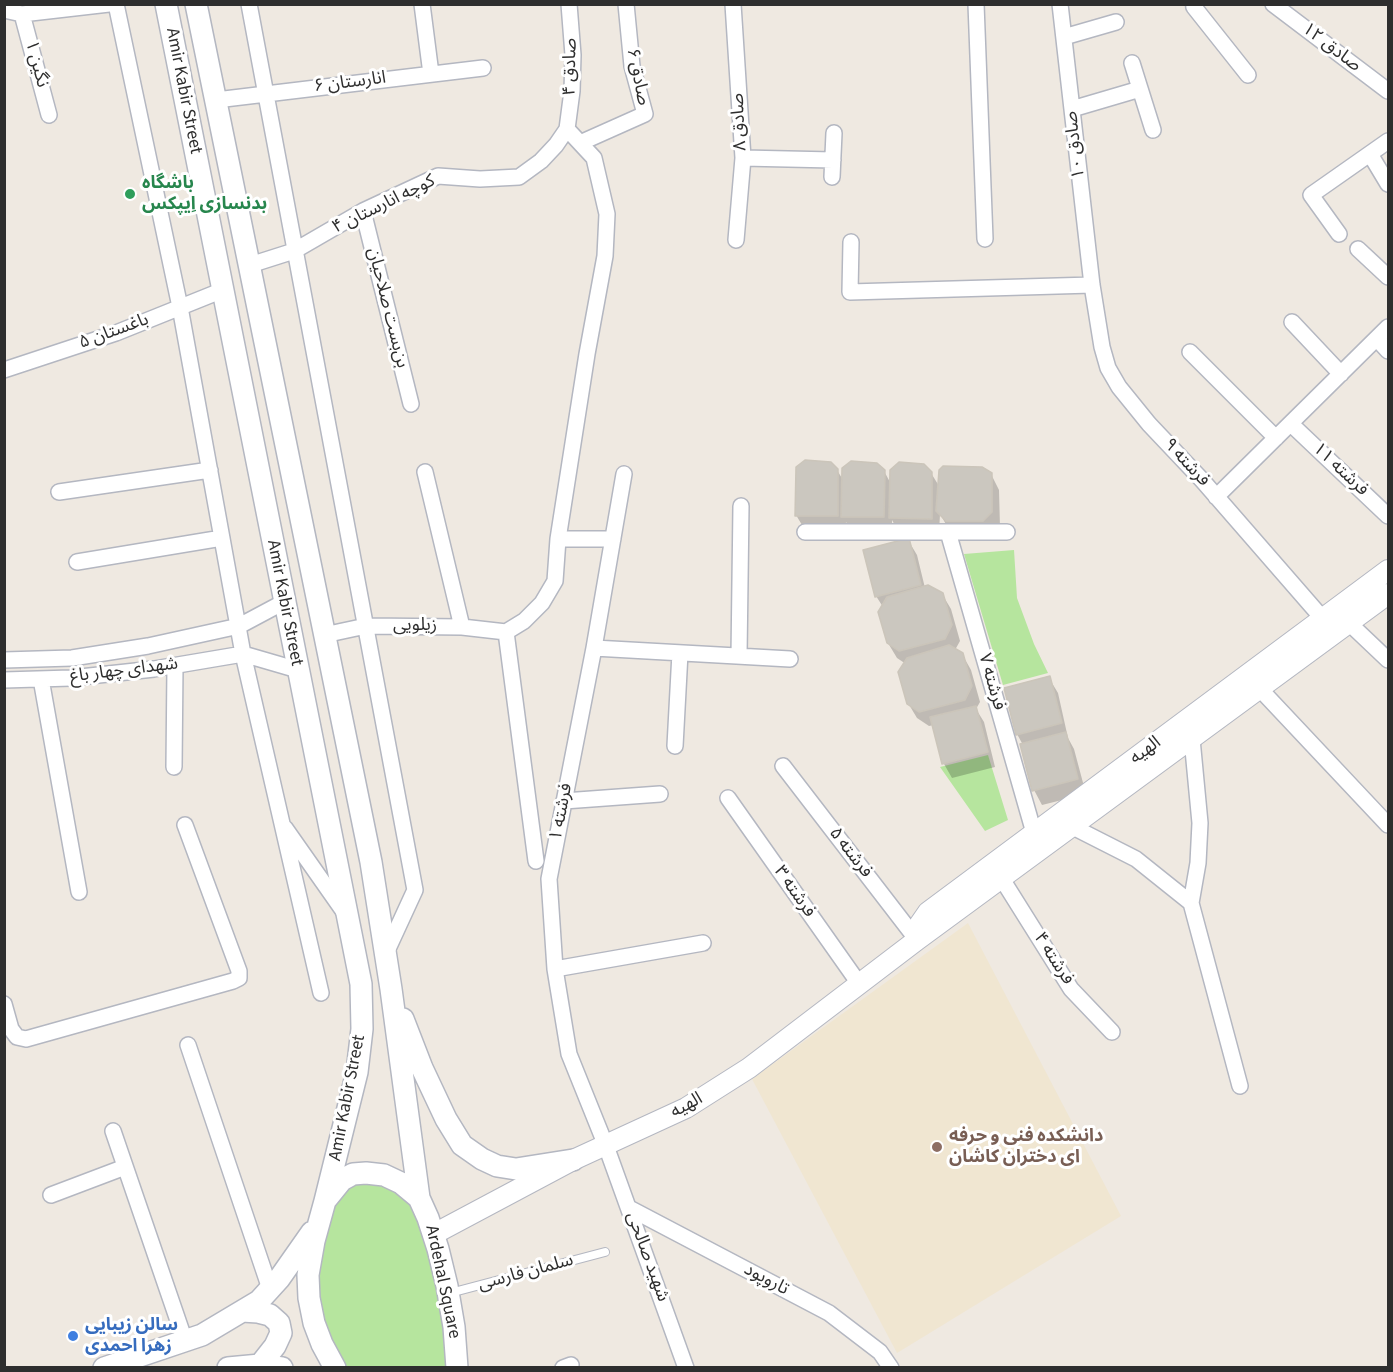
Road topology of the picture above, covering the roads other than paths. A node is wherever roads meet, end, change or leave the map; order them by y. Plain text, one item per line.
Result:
1 (110, 4) edge
2 (116, 4) edge
3 (166, 4) edge
4 (196, 4) edge
5 (249, 4) edge
6 (422, 4) edge
7 (569, 4) edge
8 (626, 4) edge
9 (733, 4) edge
10 (976, 4) edge
11 (1060, 4) edge
12 (1196, 4) edge
13 (1273, 4) edge
14 (40, 8) edge
15 (4, 10) edge
16 (22, 14) junction
17 (1116, 22) dead end
18 (1064, 37) junction
19 (1132, 63) dead end
20 (483, 68) dead end
21 (431, 74) junction
22 (1248, 75) dead end
23 (1140, 89) junction
24 (1389, 91) edge
25 (265, 93) junction
26 (216, 100) junction
27 (1072, 109) junction
28 (49, 115) dead end
29 (567, 129) junction
30 (1153, 130) dead end
31 (834, 133) dead end
32 (1389, 141) edge
33 (580, 143) junction
34 (1370, 154) junction
35 (743, 158) junction
36 (833, 160) junction
37 (832, 177) dead end
38 (1389, 184) edge
39 (363, 211) junction
40 (1339, 234) dead end
41 (985, 239) dead end
42 (736, 240) dead end
43 (851, 242) dead end
44 (1358, 249) dead end
45 (294, 251) junction
46 (250, 265) junction
47 (1389, 277) edge
48 (1092, 285) junction
49 (223, 290) junction
50 (180, 307) junction
51 (1292, 322) dead end
52 (1389, 327) edge
53 (1377, 339) junction
54 (1389, 351) edge
55 (1190, 352) dead end
56 (4, 370) edge
57 (1341, 374) junction
58 (411, 404) dead end
59 (1291, 424) junction
60 (1276, 438) junction
61 (210, 470) junction
62 (425, 472) dead end
63 (624, 474) dead end
64 (59, 492) dead end
65 (1216, 497) junction
66 (741, 506) dead end
67 (1389, 516) edge
68 (806, 532) dead end
69 (948, 532) junction
70 (1007, 532) dead end
71 (222, 538) junction
72 (558, 539) junction
73 (613, 539) junction
74 (77, 562) dead end
75 (1389, 570) edge
76 (1389, 594) edge
77 (284, 602) junction
78 (1323, 619) junction
79 (1350, 622) junction
80 (239, 626) junction
81 (366, 626) junction
82 (462, 627) junction
83 (506, 632) junction
84 (324, 635) junction
85 (594, 648) junction
86 (680, 653) junction
87 (243, 654) junction
88 (739, 656) junction
89 (790, 659) dead end
90 (4, 660) edge
91 (1389, 660) edge
92 (175, 666) junction
93 (298, 670) junction
94 (40, 678) junction
95 (4, 680) edge
96 (1260, 689) junction
97 (1235, 696) junction
98 (1192, 739) junction
99 (675, 746) dead end
100 (783, 766) dead end
101 (174, 767) dead end
102 (660, 794) dead end
103 (728, 798) dead end
104 (564, 801) junction
105 (282, 823) junction
106 (185, 825) dead end
107 (1389, 825) edge
108 (1073, 827) junction
109 (1034, 832) junction
110 (536, 861) dead end
111 (1002, 879) junction
112 (79, 892) dead end
113 (1191, 903) junction
114 (347, 917) junction
115 (917, 940) junction
116 (703, 943) dead end
117 (386, 953) junction
118 (555, 969) junction
119 (860, 985) junction
120 (392, 988) junction
121 (321, 993) dead end
122 (4, 1004) edge
123 (1112, 1032) dead end
124 (189, 1045) dead end
125 (1240, 1086) dead end
126 (113, 1131) dead end
127 (606, 1146) junction
128 (573, 1160) junction
129 (126, 1167) junction
130 (51, 1195) dead end
131 (419, 1198) junction
132 (326, 1201) junction
133 (629, 1208) junction
134 (320, 1222) junction
135 (434, 1234) junction
136 (605, 1252) dead end
137 (270, 1289) junction
138 (448, 1293) junction
139 (242, 1311) junction
140 (185, 1341) junction
141 (260, 1365) junction
142 (104, 1368) edge
143 (228, 1368) edge
144 (282, 1368) edge
145 (335, 1368) edge
146 (457, 1368) edge
147 (686, 1368) edge
148 (891, 1368) edge

1 - 14 street
2 - 50 street
3 - 49 main road, Amir Kabir Street
4 - 26 main road, Amir Kabir Street
5 - 25 street
6 - 21 street
7 - 29 street, صادق ۴
8 - 33 street, صادق ۶
9 - 35 street, صادق ۸
10 - 41 street
11 - 18 street, صادق ۱۰
12 - 22 street
13 - 24 street, صادق ۱۲
14 - 16 street
15 - 16 street
16 - 28 street, نگین ۱
17 - 18 street
18 - 27 street, صادق ۱۰
19 - 23 street
20 - 21 street, انارستان ۶
21 - 25 street, انارستان ۶
23 - 27 street
23 - 30 street
25 - 26 street, انارستان ۶
25 - 45 street
26 - 46 main road, Amir Kabir Street
27 - 48 street, صادق ۱۰
29 - 33 street
29 - 39 street, کوچه انارستان ۴
31 - 36 street
32 - 34 street
33 - 72 street
34 - 38 street
34 - 40 street
35 - 36 street
35 - 42 street, صادق ۸
36 - 37 street
39 - 45 street, کوچه انارستان ۴
39 - 58 street, بن‌بست صلاحیان
43 - 48 street
44 - 47 street
45 - 46 street, کوچه انارستان ۴
45 - 81 street
46 - 84 main road, Amir Kabir Street
48 - 65 street, فرشته ۹
49 - 50 street, باغستان ۵
49 - 77 main road, Amir Kabir Street
50 - 56 street, باغستان ۵
50 - 61 street
51 - 57 street
52 - 53 street
53 - 54 street
53 - 57 street
55 - 60 street
57 - 59 street
59 - 60 street
59 - 67 street, فرشته ۱۱
60 - 65 street
61 - 64 street
61 - 71 street
62 - 82 street
63 - 73 street, فرشته ۱
65 - 78 street, فرشته ۹
66 - 88 street
68 - 69 street
69 - 70 street
69 - 109 street, فرشته ۷
71 - 74 street
71 - 80 street
72 - 73 street
72 - 83 street
73 - 85 street, فرشته ۱
75 - 78 street, الهیه
76 - 79 street, الهیه
77 - 80 street, شهدای چهار باغ
77 - 93 main road, Amir Kabir Street
78 - 97 street, الهیه
79 - 91 street
79 - 96 street, الهیه
80 - 87 street
80 - 90 street, شهدای چهار باغ
81 - 82 street, زیلویی
81 - 84 street, زیلویی
81 - 117 street
82 - 83 street, زیلویی
83 - 110 street
84 - 117 main road, Amir Kabir Street
85 - 86 street
85 - 104 street, فرشته ۱
86 - 88 street
86 - 99 street
87 - 92 street, شهدای چهار باغ
87 - 93 street
87 - 105 street
88 - 89 street
92 - 94 street, شهدای چهار باغ
92 - 101 street
93 - 114 main road, Amir Kabir Street
94 - 95 street, شهدای چهار باغ
94 - 112 street
96 - 97 street, الهیه
96 - 107 street
97 - 98 street, الهیه
97 - 109 street, الهیه
98 - 108 street, الهیه
98 - 113 street
100 - 115 street, فرشته ۵
102 - 104 street
103 - 119 street, فرشته ۳
104 - 118 street, فرشته ۱
105 - 114 street
105 - 121 street
106 - 122 street
108 - 111 street, الهیه
108 - 113 street
109 - 115 street, الهیه
111 - 115 street, الهیه
111 - 123 street, فرشته ۴
113 - 125 street
114 - 132 main road, Amir Kabir Street
115 - 119 street, الهیه
116 - 118 street
117 - 120 main road, Amir Kabir Street
118 - 127 street, فرشته ۱
119 - 127 street, الهیه
120 - 128 main road
120 - 131 main road, Amir Kabir Street
124 - 137 street
126 - 129 street
127 - 128 street, الهیه
127 - 133 street, شهید صالحی
128 - 135 street, الهیه
129 - 130 street
129 - 140 street
131 - 132 main road
131 - 135 main road, Ardehal Square
132 - 134 main road
133 - 147 street, شهید صالحی
133 - 148 street, تاروپود
134 - 137 main road
134 - 145 main road
135 - 138 main road, Ardehal Square
136 - 138 lane, سلمان فارسی
137 - 139 main road
138 - 146 main road, Ardehal Square
139 - 140 main road
139 - 141 main road
140 - 142 main road
141 - 143 main road
141 - 144 main road

